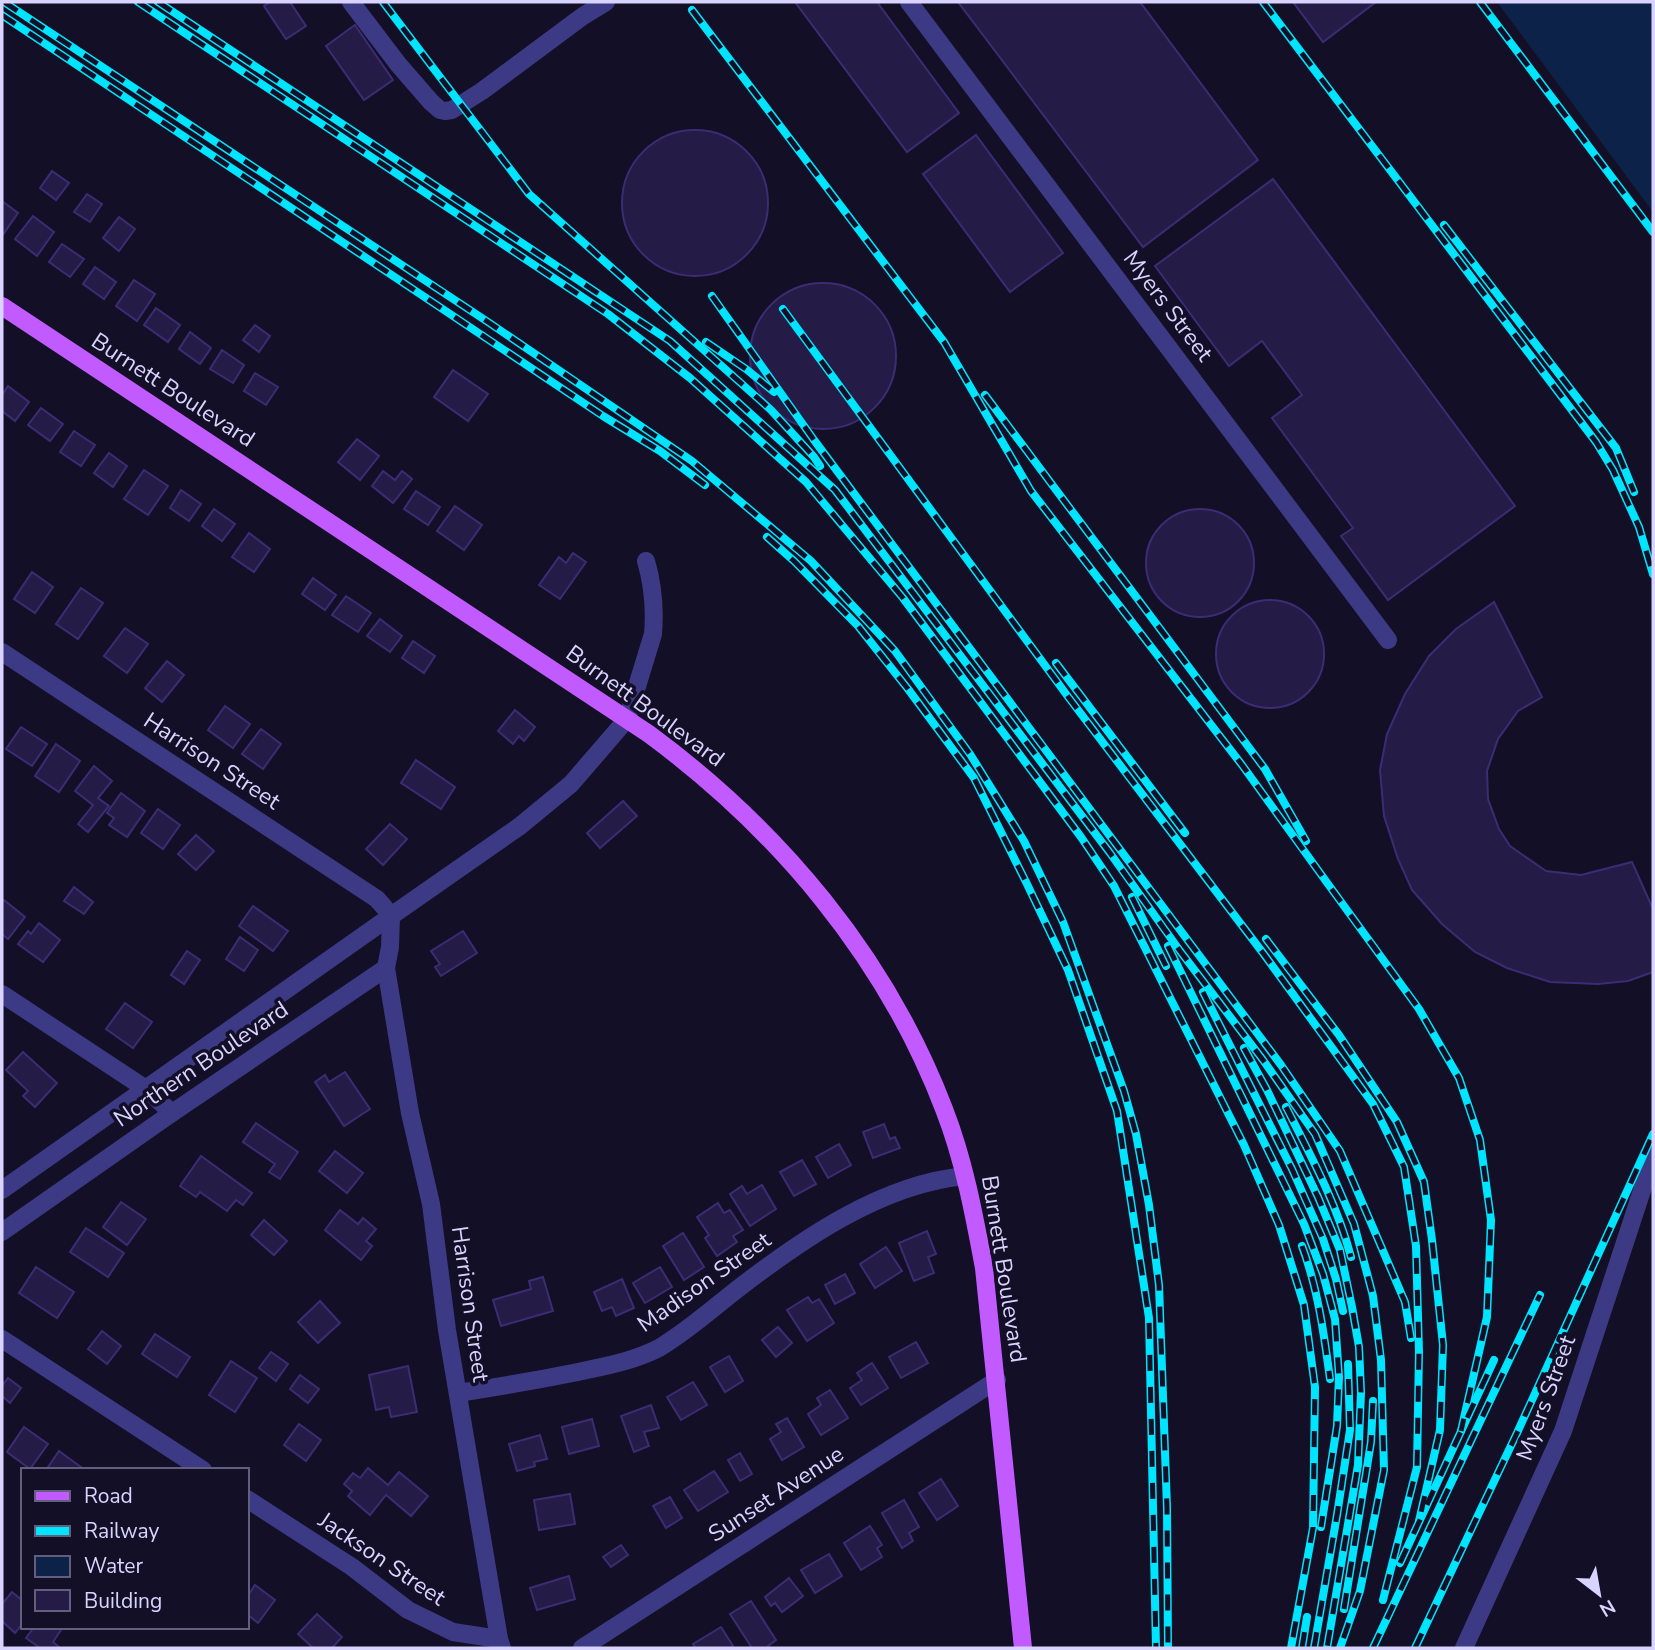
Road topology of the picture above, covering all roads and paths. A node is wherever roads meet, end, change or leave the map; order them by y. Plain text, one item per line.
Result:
1 (351, 2) edge
2 (606, 2) edge
3 (909, 2) edge
4 (2, 306) edge
5 (646, 561) dead end
6 (1388, 640) dead end
7 (2, 652) edge
8 (628, 719) junction
9 (391, 916) junction
10 (386, 968) junction
11 (2, 994) edge
12 (146, 1089) junction
13 (172, 1113) junction
14 (1653, 1157) edge
15 (965, 1176) junction
16 (2, 1190) edge
17 (2, 1232) edge
18 (2, 1339) edge
19 (997, 1380) junction
20 (457, 1393) junction
21 (199, 1468) edge
22 (248, 1500) edge
23 (501, 1644) edge
24 (582, 1648) edge
25 (1023, 1648) edge
26 (1464, 1648) edge

1 - 2 street
3 - 6 street, Myers Street
4 - 8 main road, Burnett Boulevard
5 - 8 street
7 - 9 street, Harrison Street
8 - 9 street, Northern Boulevard
8 - 15 main road, Burnett Boulevard
9 - 10 street
9 - 12 street, Northern Boulevard
10 - 13 street, Northern Boulevard
10 - 20 street, Harrison Street
11 - 12 street
12 - 13 street
12 - 16 street, Northern Boulevard
13 - 17 street, Northern Boulevard
14 - 26 street, Myers Street
15 - 19 main road, Burnett Boulevard
15 - 20 street, Madison Street
18 - 21 street
19 - 24 street, Sunset Avenue
19 - 25 main road, Burnett Boulevard
20 - 23 street, Harrison Street
22 - 23 street, Jackson Street

